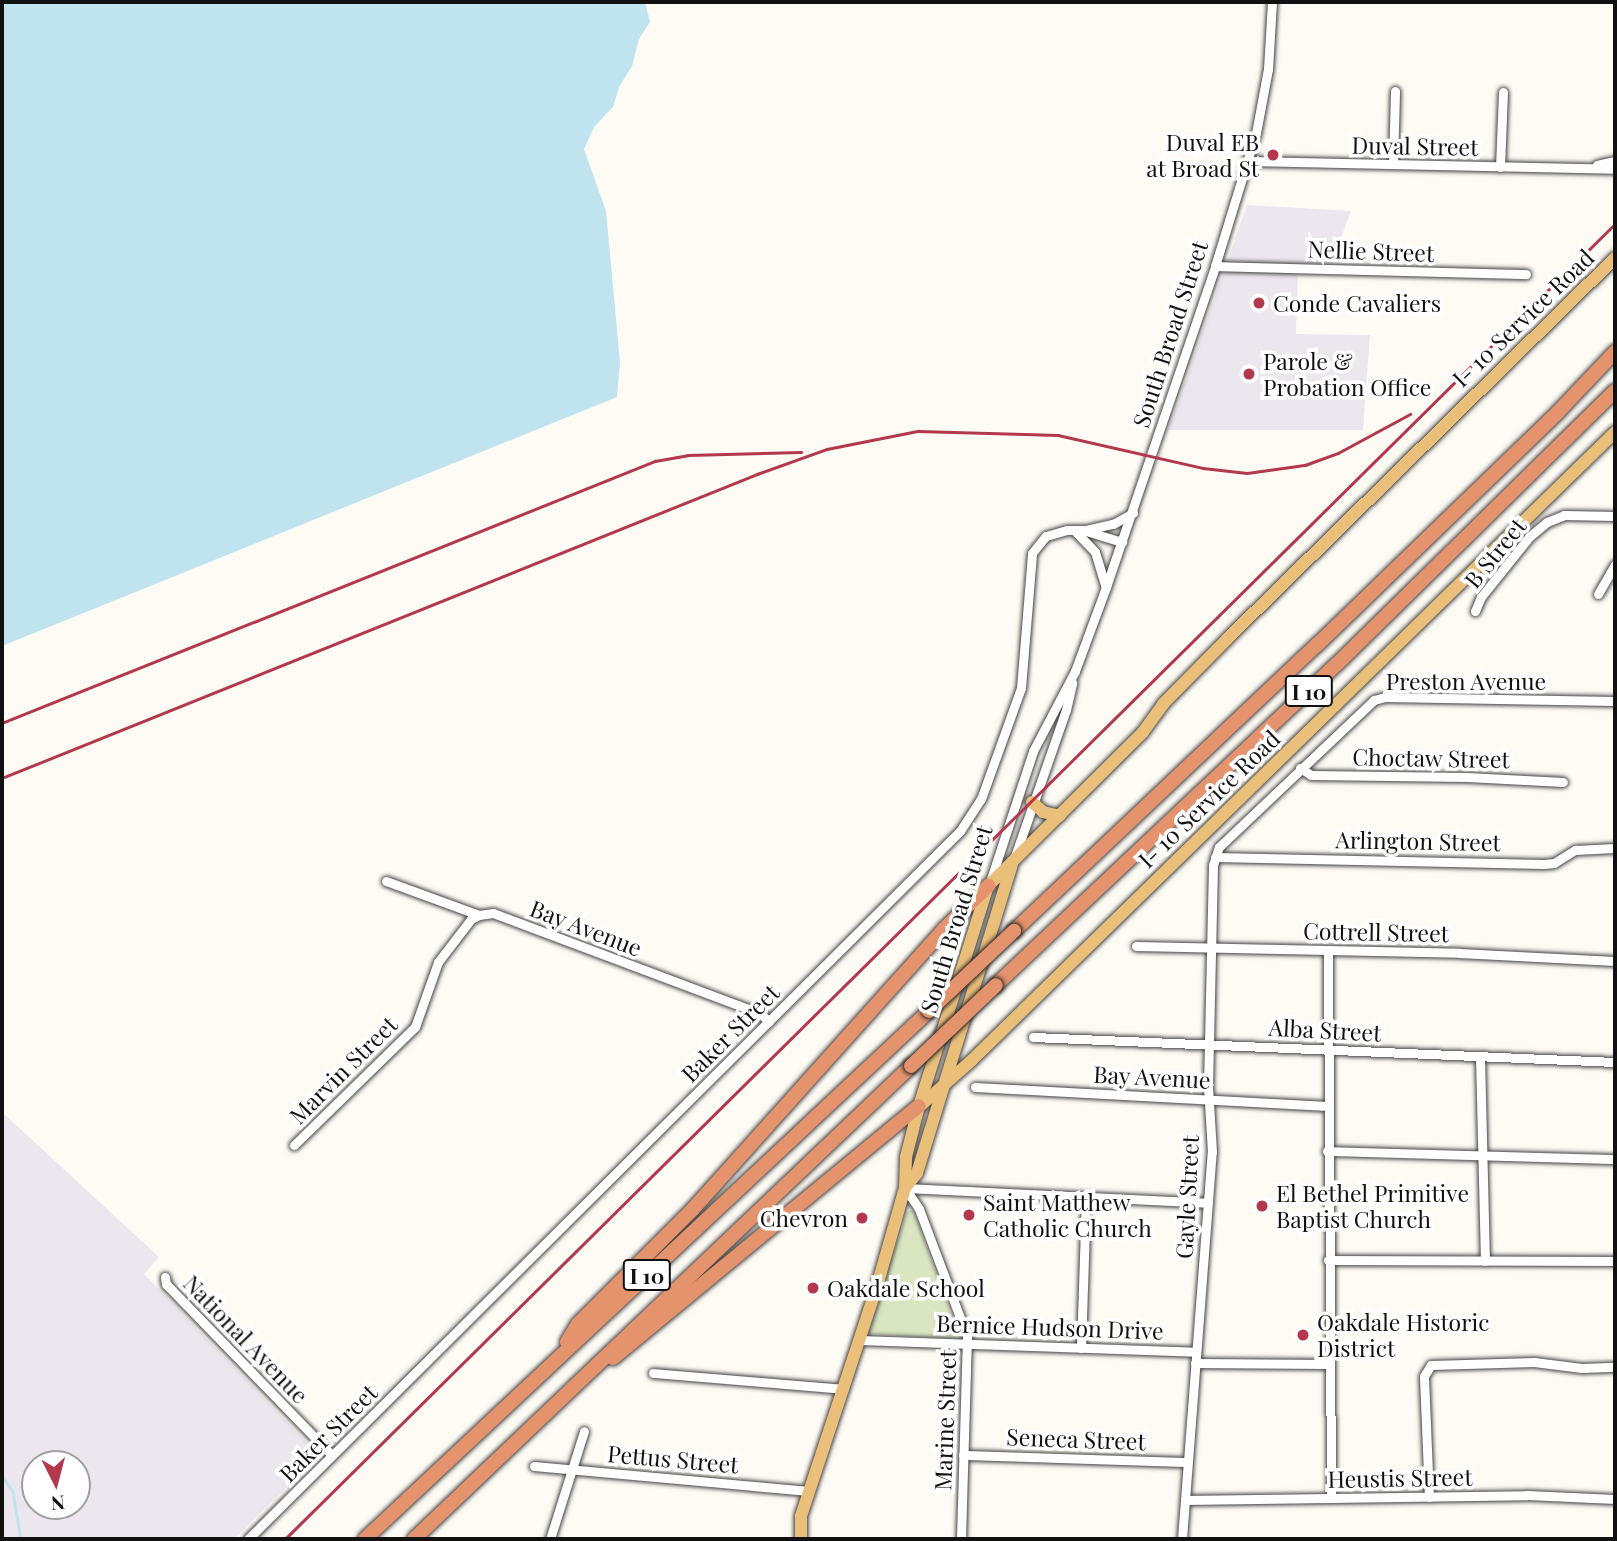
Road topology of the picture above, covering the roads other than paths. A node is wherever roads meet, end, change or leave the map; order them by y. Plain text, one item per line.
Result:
1 (1272, 2) edge
2 (1395, 91) dead end
3 (1503, 92) dead end
4 (1248, 161) junction
5 (1615, 161) edge
6 (1393, 164) junction
7 (1500, 167) junction
8 (1581, 168) junction
9 (1615, 169) edge
10 (1615, 258) edge
11 (1215, 266) junction
12 (1526, 275) dead end
13 (1615, 352) edge
14 (1615, 391) edge
15 (1615, 432) edge
16 (1133, 513) junction
17 (1615, 516) edge
18 (1079, 530) junction
19 (1122, 542) junction
20 (1615, 564) edge
21 (1106, 587) junction
22 (1598, 594) dead end
23 (1475, 611) dead end
24 (1075, 671) junction
25 (1615, 701) edge
26 (1300, 768) junction
27 (1563, 782) dead end
28 (1032, 802) junction
29 (1060, 816) junction
30 (1615, 848) edge
31 (1215, 857) junction
32 (1013, 862) junction
33 (386, 881) dead end
34 (988, 886) junction
35 (479, 915) junction
36 (1136, 947) dead end
37 (1212, 947) junction
38 (1328, 951) junction
39 (1615, 961) edge
40 (769, 1022) junction
41 (1033, 1037) dead end
42 (1209, 1044) junction
43 (1327, 1050) junction
44 (1480, 1057) junction
45 (1615, 1062) edge
46 (944, 1085) junction
47 (975, 1087) dead end
48 (1210, 1099) junction
49 (919, 1106) junction
50 (1327, 1106) junction
51 (294, 1146) dead end
52 (1327, 1151) junction
53 (1482, 1155) junction
54 (1615, 1159) edge
55 (905, 1188) junction
56 (1086, 1198) junction
57 (1208, 1203) junction
58 (1328, 1260) junction
59 (1485, 1261) junction
60 (1615, 1261) edge
61 (165, 1277) dead end
62 (860, 1340) junction
63 (967, 1343) junction
64 (1081, 1348) junction
65 (1196, 1352) junction
66 (557, 1359) junction
67 (1195, 1363) junction
68 (1329, 1364) junction
69 (1615, 1367) edge
70 (653, 1373) dead end
71 (577, 1382) junction
72 (843, 1390) junction
73 (584, 1431) dead end
74 (332, 1455) junction
75 (963, 1455) junction
76 (1187, 1462) junction
77 (534, 1466) dead end
78 (573, 1469) junction
79 (809, 1491) junction
80 (1429, 1497) junction
81 (1331, 1498) junction
82 (1615, 1499) edge
83 (1185, 1500) junction
84 (248, 1539) edge
85 (365, 1539) edge
86 (414, 1539) edge
87 (550, 1539) edge
88 (801, 1539) edge
89 (961, 1539) edge
90 (1182, 1539) edge

1 - 4 street, South Broad Street
2 - 6 street
3 - 7 street
4 - 6 street, Duval Street
4 - 11 street, South Broad Street
5 - 8 street, Duval Street
6 - 7 street, Duval Street
7 - 8 street, Duval Street
8 - 9 street, Duval Street
10 - 29 main road, I- 10 Service Road
11 - 12 street, Nellie Street
11 - 16 street, South Broad Street
13 - 66 highway, I 10, bridge
14 - 71 highway, I 10, bridge
15 - 46 main road, I- 10 Service Road
16 - 18 street, Baker Street
16 - 19 street, South Broad Street
17 - 23 street, B Street
18 - 19 street
18 - 21 street
18 - 40 street, Baker Street
19 - 21 street, South Broad Street
20 - 22 street
21 - 24 street, South Broad Street
24 - 28 street, South Broad Street
24 - 34 street, South Broad Street
25 - 26 street, Preston Avenue
26 - 27 street, Choctaw Street
26 - 31 street, Preston Avenue
28 - 29 main road
28 - 32 street, South Broad Street
29 - 32 main road, I- 10 Service Road
30 - 31 street, Arlington Street
31 - 37 street, Gayle Street
32 - 34 main road, I- 10 Service Road
32 - 46 main road, South Broad Street
33 - 35 street, Bay Avenue
34 - 49 main road, South Broad Street
34 - 66 highway
35 - 40 street, Bay Avenue
35 - 51 street, Marvin Street
36 - 37 street, Cottrell Street
37 - 38 street, Cottrell Street
37 - 42 street, Gayle Street
38 - 39 street, Cottrell Street
38 - 43 street
40 - 74 street, Baker Street
41 - 42 street, Alba Street
42 - 43 street, Alba Street
42 - 48 street, Gayle Street
43 - 44 street, Alba Street
43 - 50 street
44 - 45 street, Alba Street
44 - 53 street
46 - 49 main road, I- 10 Service Road
46 - 55 main road, South Broad Street
47 - 48 street, Bay Avenue
48 - 50 street, Bay Avenue
48 - 57 street, Gayle Street
49 - 55 main road, South Broad Street
49 - 71 highway
50 - 52 street
52 - 53 street
52 - 58 street
53 - 54 street
53 - 59 street
55 - 56 street
55 - 62 main road, South Broad Street
55 - 63 street, Marine Street
56 - 57 street
56 - 64 street
57 - 65 street, Gayle Street
58 - 59 street
58 - 68 street
59 - 60 street
61 - 74 street, National Avenue
62 - 63 street, Bernice Hudson Drive
62 - 72 main road, South Broad Street
63 - 64 street, Bernice Hudson Drive
63 - 75 street, Marine Street
64 - 65 street, Bernice Hudson Drive
65 - 67 street, Gayle Street
66 - 85 highway, I 10
67 - 68 street
67 - 76 street, Gayle Street
68 - 81 street
69 - 80 street
70 - 72 street
71 - 86 highway, I 10
72 - 79 main road, South Broad Street
73 - 78 street
74 - 84 street, Baker Street
75 - 76 street, Seneca Street
75 - 89 street, Marine Street
76 - 83 street, Gayle Street
77 - 78 street, Pettus Street
78 - 79 street, Pettus Street
78 - 87 street
79 - 88 main road, South Broad Street
80 - 81 street, Heustis Street
80 - 82 street, Heustis Street
81 - 83 street, Heustis Street
83 - 90 street, Gayle Street

